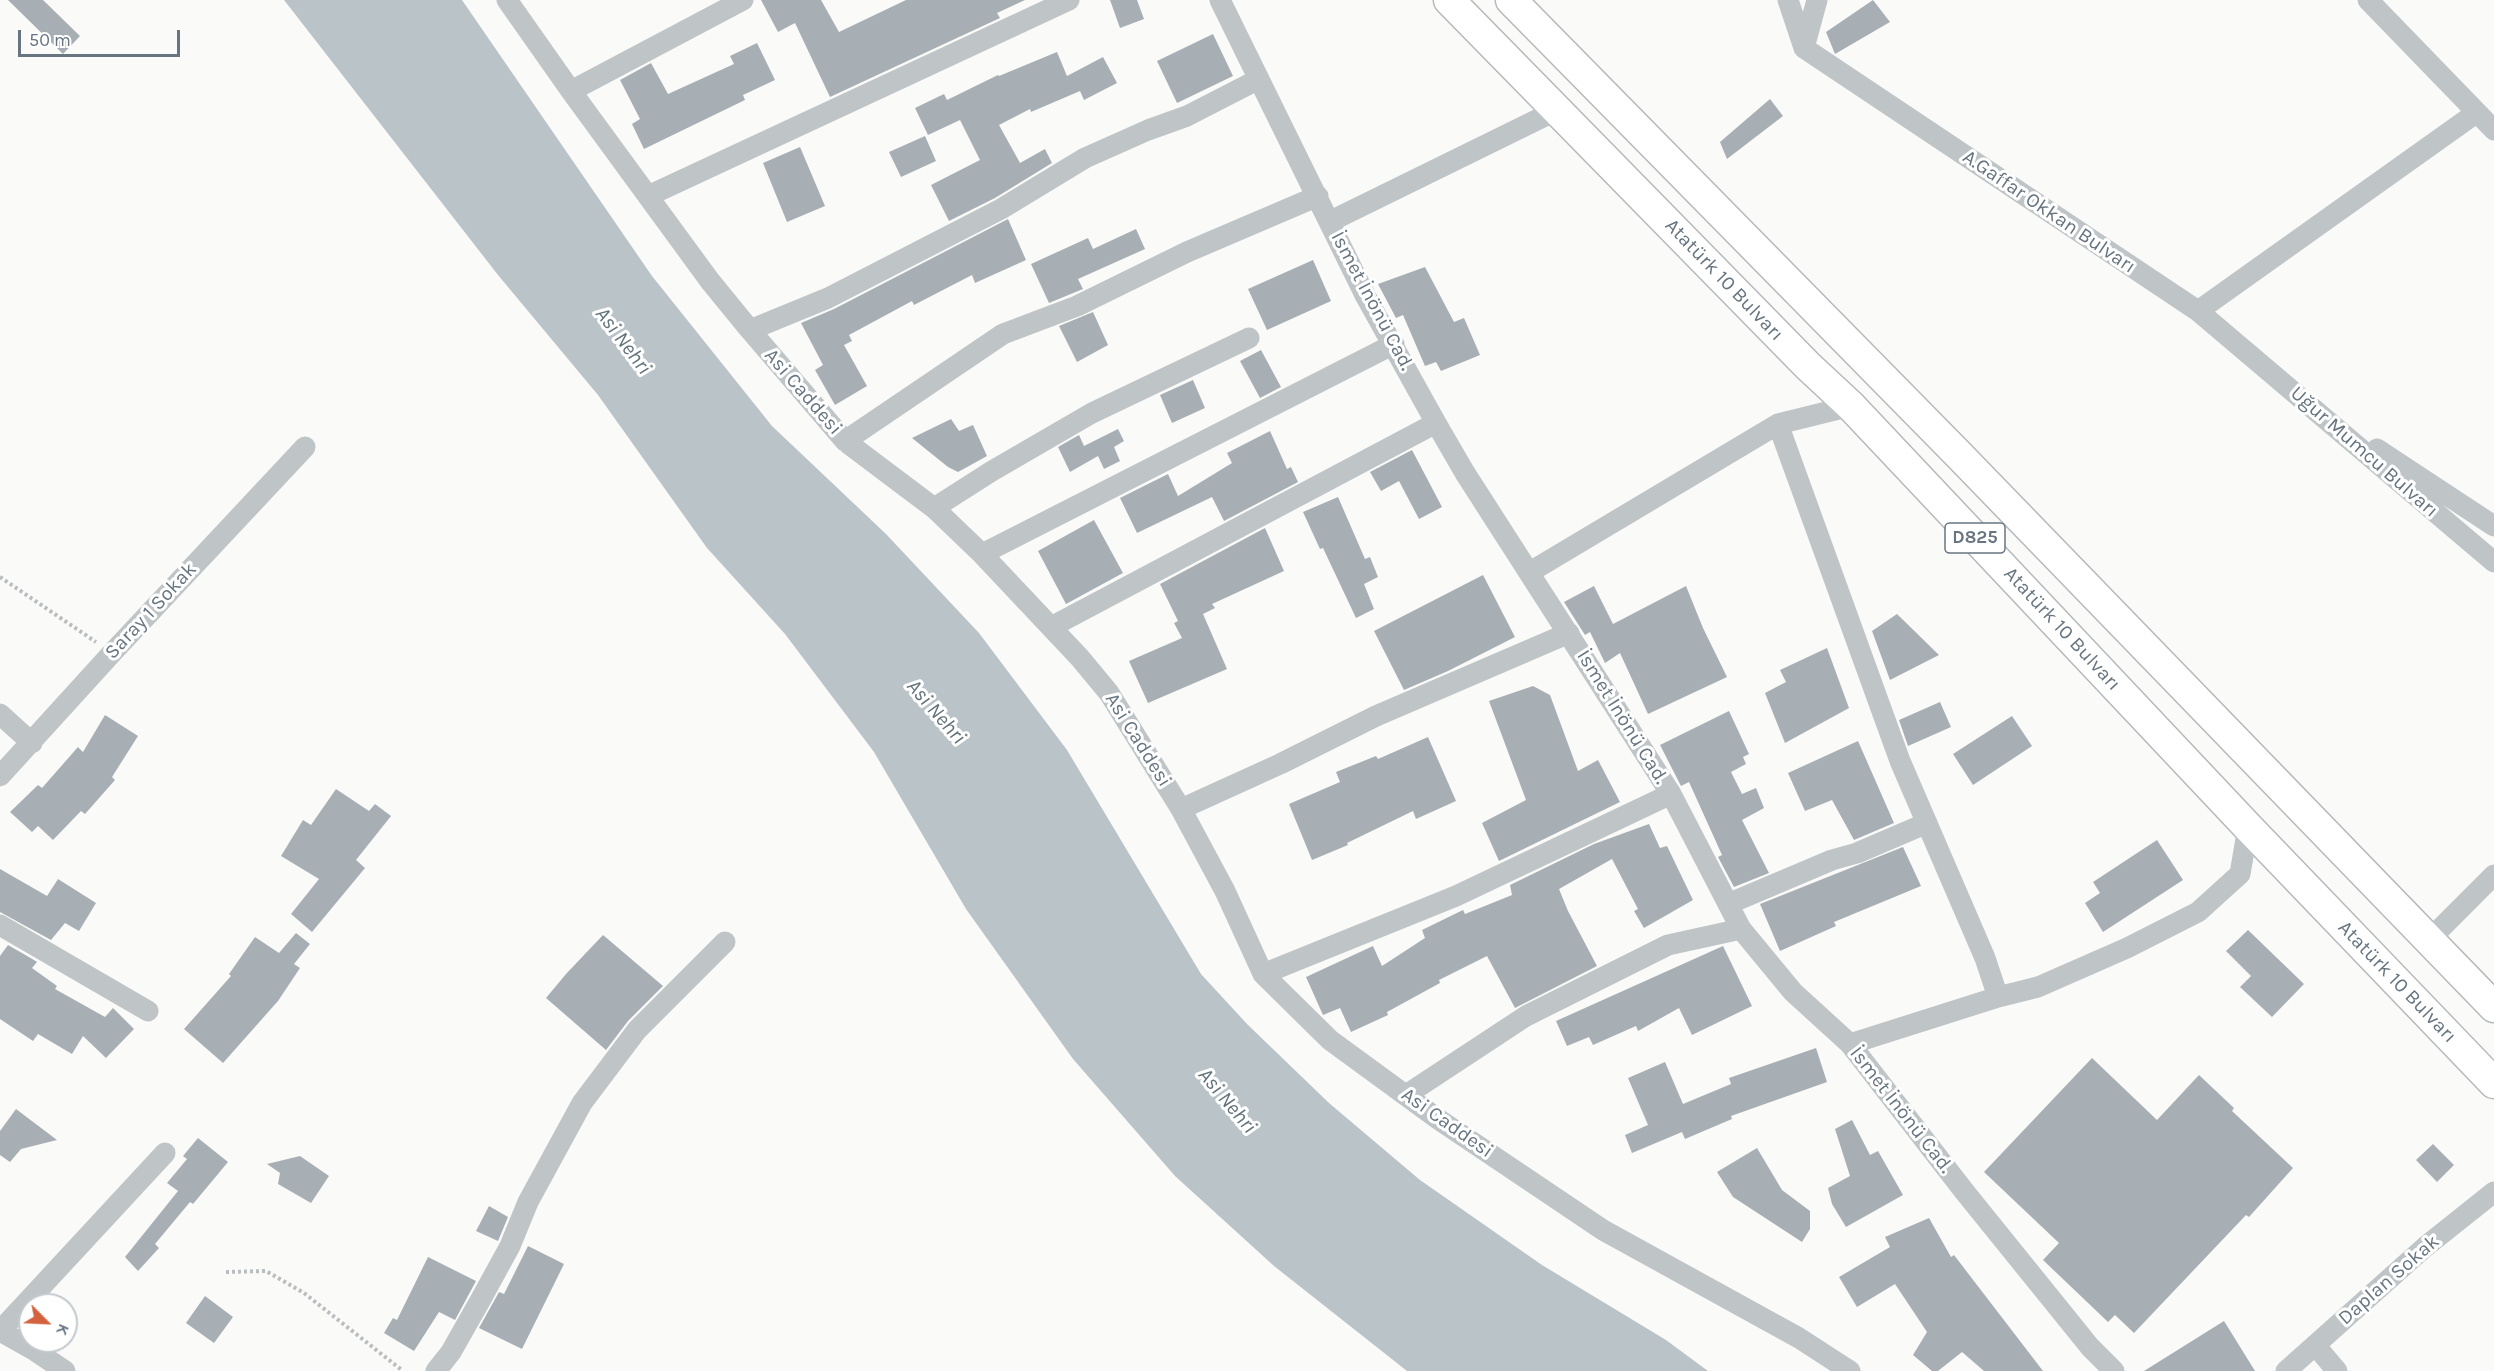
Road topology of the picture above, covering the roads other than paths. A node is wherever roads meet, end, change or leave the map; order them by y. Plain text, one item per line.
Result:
1 (507, 0) edge
2 (743, 0) edge
3 (1069, 0) edge
4 (1221, 0) edge
5 (1449, 0) edge
6 (1511, 0) edge
7 (1788, 0) edge
8 (1817, 0) edge
9 (2368, 0) edge
10 (1804, 48) junction
11 (1259, 79) junction
12 (571, 91) junction
13 (1557, 110) junction
14 (2476, 113) junction
15 (2494, 130) edge
16 (648, 196) junction
17 (1318, 196) junction
18 (1330, 221) junction
19 (2198, 311) junction
20 (750, 330) junction
21 (1249, 338) dead end
22 (1394, 344) junction
23 (2285, 385) junction
24 (1851, 406) junction
25 (1436, 423) junction
26 (1778, 423) junction
27 (845, 441) junction
28 (305, 447) dead end
29 (934, 508) junction
30 (2494, 526) edge
31 (982, 554) junction
32 (2491, 556) edge
33 (1530, 573) junction
34 (1051, 627) junction
35 (1569, 633) junction
36 (0, 714) edge
37 (32, 743) junction
38 (0, 776) edge
39 (1671, 794) junction
40 (1181, 808) junction
41 (1927, 823) junction
42 (2248, 827) junction
43 (2494, 875) edge
44 (1728, 904) junction
45 (0, 925) edge
46 (1741, 929) junction
47 (2429, 940) junction
48 (725, 942) dead end
49 (1263, 974) junction
50 (1998, 997) junction
51 (2494, 1007) edge
52 (148, 1011) dead end
53 (1850, 1044) junction
54 (2494, 1083) edge
55 (1406, 1095) junction
56 (165, 1153) dead end
57 (2494, 1192) edge
58 (0, 1331) edge
59 (2315, 1345) junction
60 (65, 1371) edge
61 (436, 1371) edge
62 (1850, 1371) edge
63 (2114, 1371) edge
64 (2286, 1371) edge
65 (2337, 1371) edge

1 - 12 street, Asi Caddesi
2 - 12 street
3 - 16 street
4 - 11 street, İsmet İnönü Cad.
5 - 13 highway, Atatürk 10 Bulvarı / D825
6 - 47 highway, D825
7 - 10 street
8 - 10 street
9 - 14 street
10 - 19 street, A.Gaffar Okkan Bulvarı
11 - 17 street, İsmet İnönü Cad.
11 - 20 street
12 - 16 street, Asi Caddesi
13 - 18 street
13 - 24 highway, Atatürk 10 Bulvarı / D825
14 - 15 street
14 - 19 street
16 - 20 street, Asi Caddesi
17 - 18 street, İsmet İnönü Cad.
17 - 27 street
18 - 22 street, İsmet İnönü Cad.
19 - 23 street, A.Gaffar Okkan Bulvarı
20 - 27 street, Asi Caddesi
21 - 29 street
22 - 25 street, İsmet İnönü Cad.
22 - 31 street
23 - 30 street, Uğur Mumcu Bulvarı
23 - 32 street, Uğur Mumcu Bulvarı
24 - 26 street
24 - 42 highway, Atatürk 10 Bulvarı / D825
25 - 33 street, İsmet İnönü Cad.
25 - 34 street
26 - 33 street
26 - 41 street
27 - 29 street, Asi Caddesi
28 - 37 street, Saray 1 Sokak
29 - 31 street, Asi Caddesi
31 - 34 street, Asi Caddesi
33 - 35 street, İsmet İnönü Cad.
34 - 40 street, Asi Caddesi
35 - 39 street, İsmet İnönü Cad.
35 - 40 street
36 - 37 street
37 - 38 street, Saray 1 Sokak
39 - 44 street, İsmet İnönü Cad.
39 - 49 street
40 - 49 street, Asi Caddesi
41 - 44 street
41 - 50 street
42 - 50 street
42 - 54 highway, Atatürk 10 Bulvarı / D825
43 - 47 street
44 - 46 street, İsmet İnönü Cad.
45 - 52 street
46 - 53 street, İsmet İnönü Cad.
46 - 55 street
47 - 51 highway, D825
48 - 61 street
49 - 55 street, Asi Caddesi
50 - 53 street
53 - 63 street, İsmet İnönü Cad.
55 - 62 street, Asi Caddesi
56 - 58 street
57 - 59 street, Daplan Sokak
58 - 60 street
59 - 64 street, Daplan Sokak
59 - 65 street

